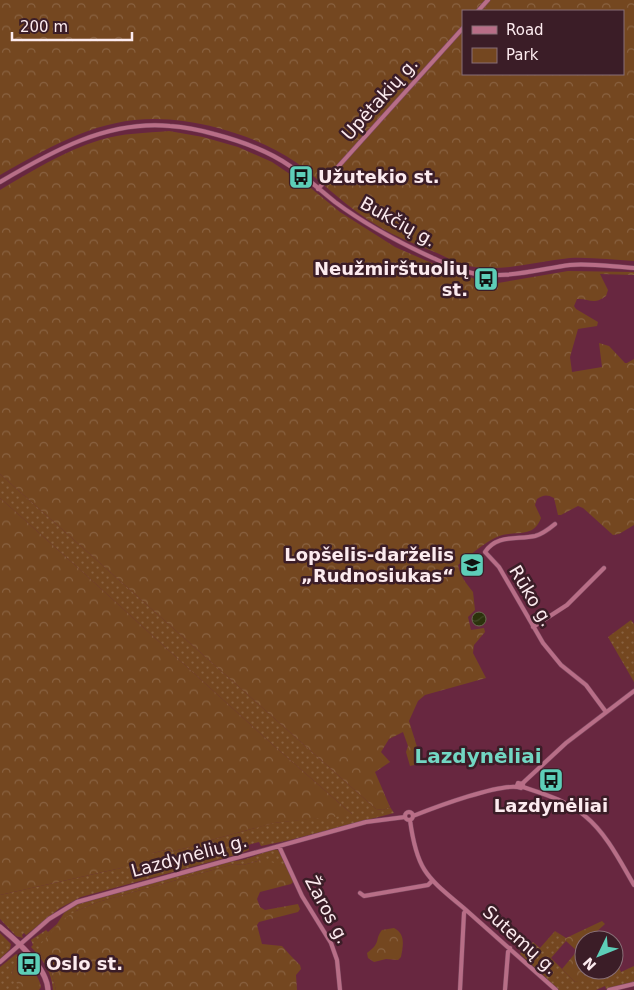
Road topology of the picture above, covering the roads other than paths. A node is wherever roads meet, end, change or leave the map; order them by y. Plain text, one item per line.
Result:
1 (488, 0) edge
2 (479, 10) edge
3 (462, 29) edge
4 (0, 182) edge
5 (318, 188) junction
6 (634, 268) edge
7 (555, 524) dead end
8 (604, 568) dead end
9 (534, 627) junction
10 (634, 691) edge
11 (606, 712) junction
12 (523, 785) junction
13 (413, 816) junction
14 (405, 817) junction
15 (410, 820) junction
16 (279, 846) junction
17 (432, 881) junction
18 (634, 885) edge
19 (360, 893) dead end
20 (466, 910) junction
21 (0, 927) edge
22 (20, 945) junction
23 (510, 948) junction
24 (0, 962) edge
25 (634, 984) edge
26 (48, 990) edge
27 (340, 990) edge
28 (460, 990) edge
29 (505, 990) edge
30 (556, 990) edge
31 (609, 990) edge

1 - 2 street
3 - 5 street, Upėtakių g.
4 - 5 street, Bukčių g.
5 - 6 street, Bukčių g.
7 - 9 street, Rūko g.
8 - 9 street
9 - 11 street, Rūko g.
10 - 11 street
11 - 12 street
12 - 13 street
12 - 18 street
13 - 14 street, Lazdynėlių g.
13 - 15 street
14 - 15 street
14 - 16 street, Lazdynėlių g.
15 - 17 street, Sutemų g.
16 - 22 street, Lazdynėlių g.
16 - 27 street, Žaros g.
17 - 19 street
17 - 20 street, Sutemų g.
20 - 23 street, Sutemų g.
20 - 28 street
21 - 22 street
22 - 24 street, Lazdynėlių g.
22 - 26 street
23 - 29 street
23 - 30 street, Sutemų g.
25 - 31 street

